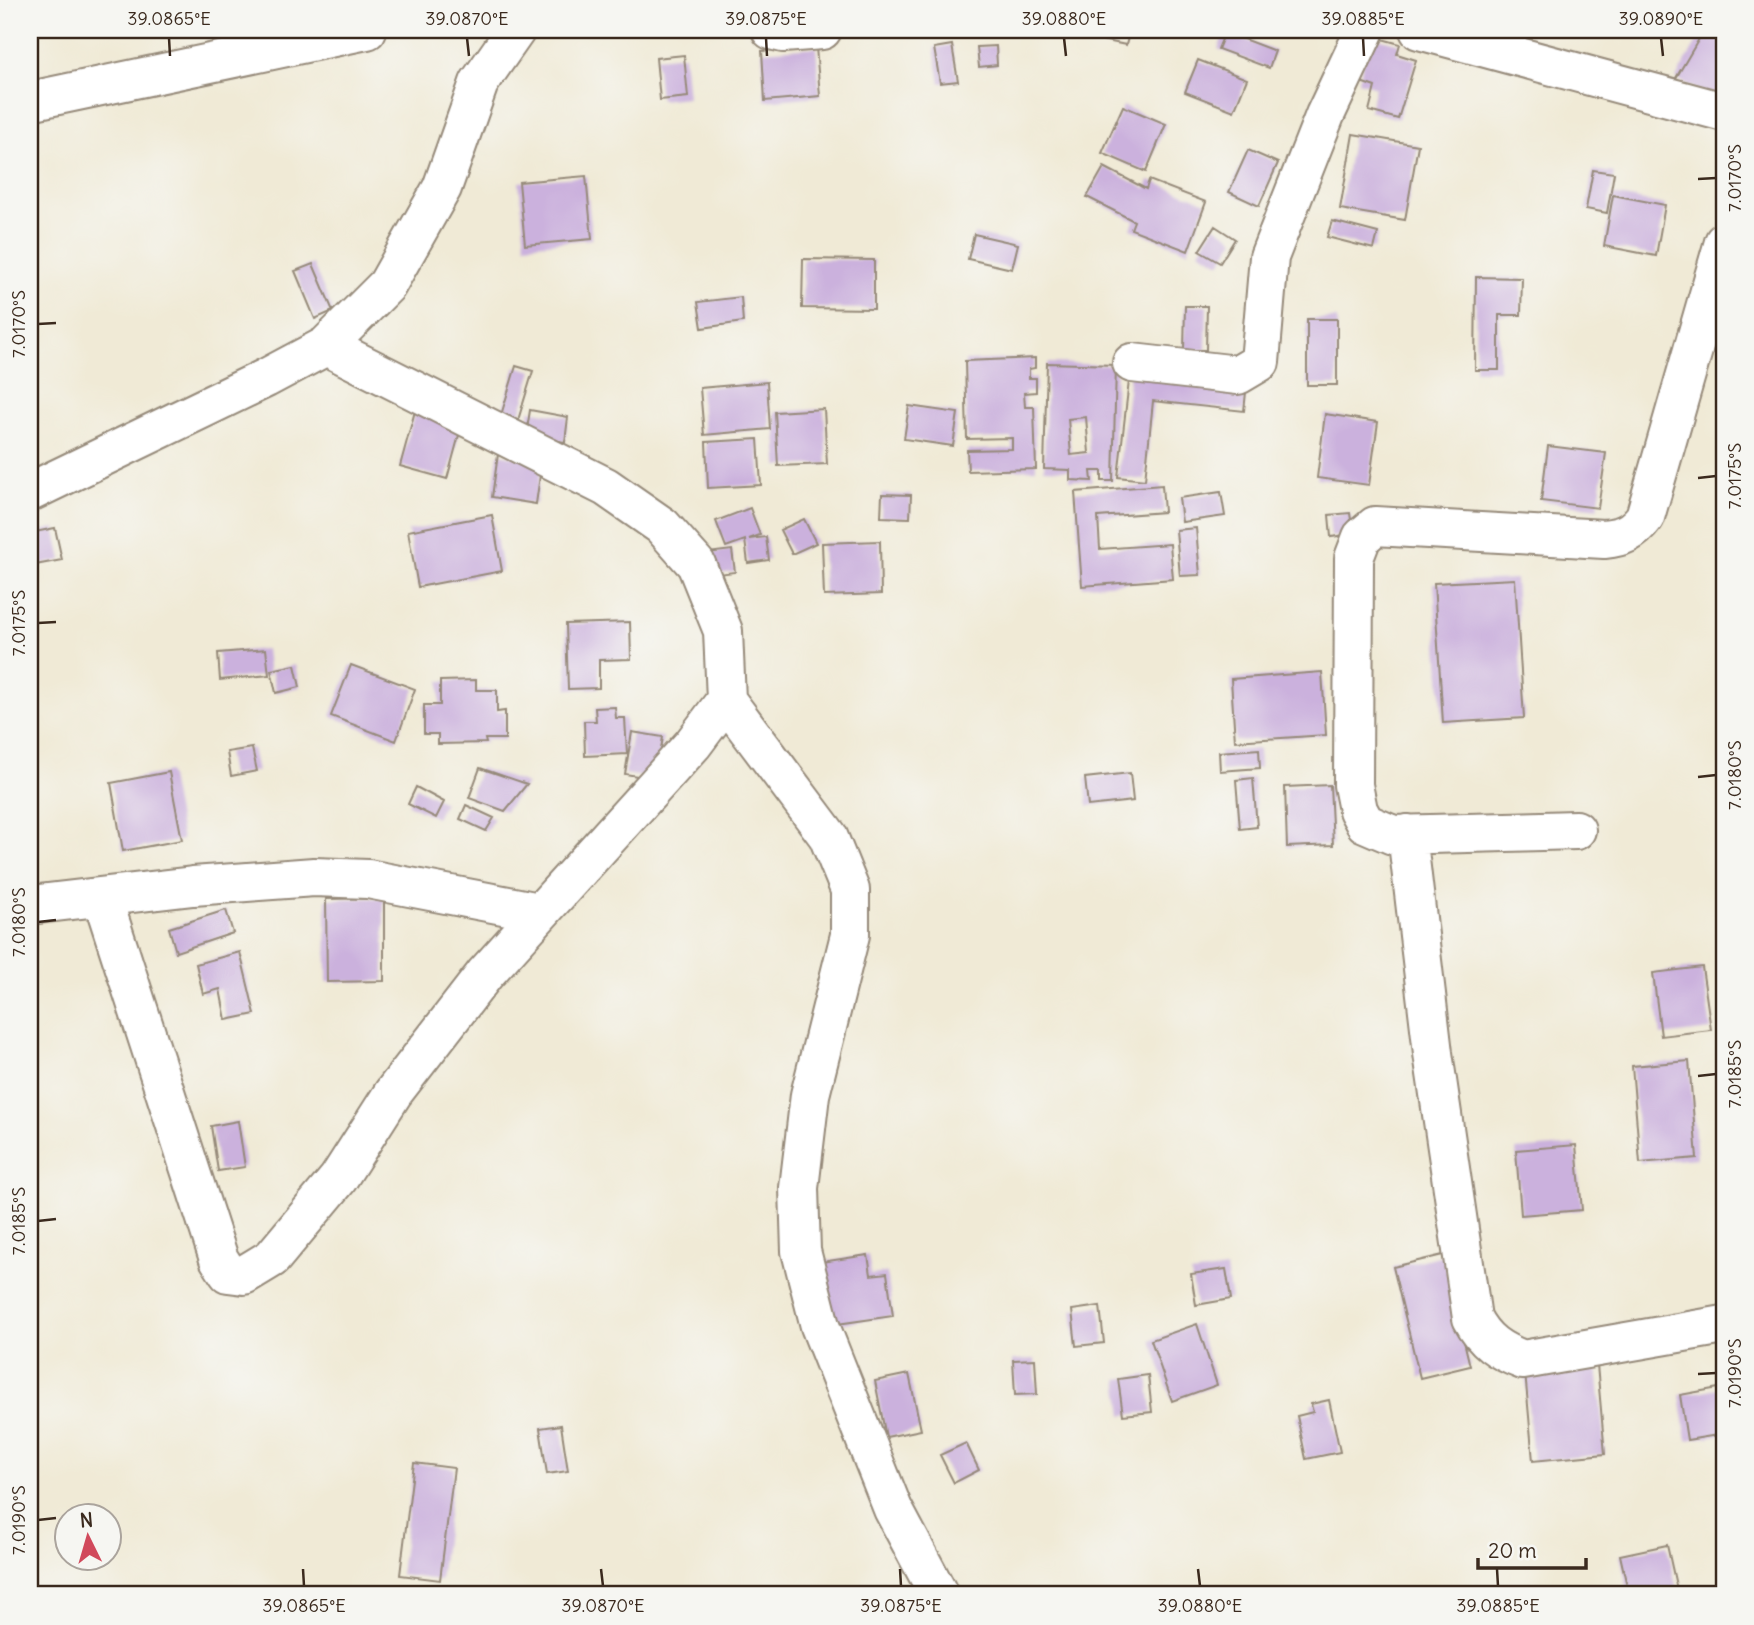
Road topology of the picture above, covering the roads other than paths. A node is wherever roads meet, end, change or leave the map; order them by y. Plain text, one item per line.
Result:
1 (367, 30) edge
2 (516, 30) edge
3 (771, 30) edge
4 (822, 30) edge
5 (1365, 30) edge
6 (1419, 30) edge
7 (30, 101) edge
8 (1724, 112) edge
9 (1724, 242) edge
10 (326, 346) junction
11 (1132, 363) dead end
12 (30, 492) edge
13 (726, 700) junction
14 (1576, 831) dead end
15 (1408, 834) junction
16 (102, 897) junction
17 (30, 905) edge
18 (539, 912) junction
19 (1724, 1325) edge
20 (939, 1595) edge

1 - 7 street
2 - 10 street
3 - 4 street
5 - 11 street
6 - 8 street
9 - 15 street
10 - 12 street
10 - 13 street
13 - 18 street
13 - 20 street
14 - 15 street
15 - 19 street
16 - 17 street
16 - 18 street
16 - 18 street

